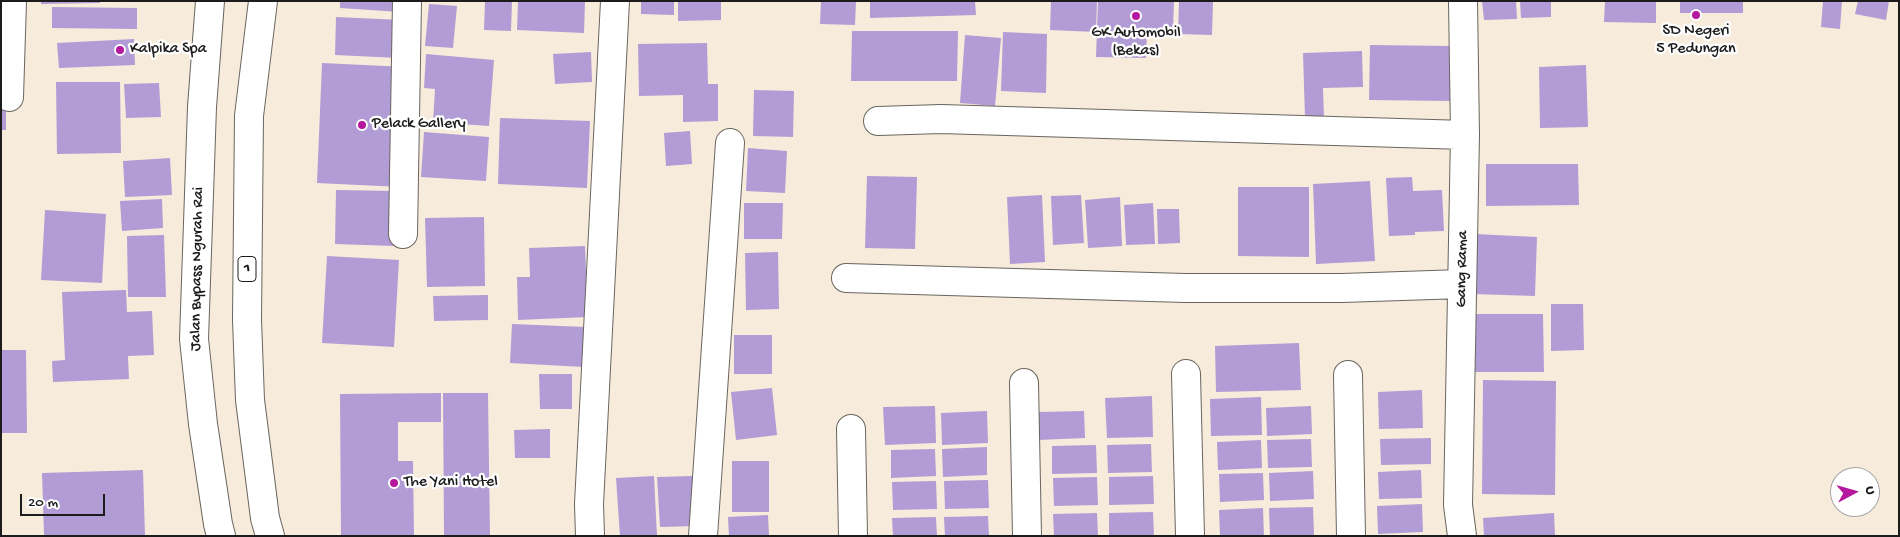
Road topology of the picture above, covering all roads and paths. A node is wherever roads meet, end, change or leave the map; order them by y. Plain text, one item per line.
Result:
1 (12, 1) edge
2 (210, 1) edge
3 (264, 1) edge
4 (407, 1) edge
5 (615, 1) edge
6 (1463, 1) edge
7 (9, 97) dead end
8 (878, 122) dead end
9 (1465, 134) junction
10 (730, 143) dead end
11 (403, 234) dead end
12 (846, 278) dead end
13 (1462, 284) junction
14 (1186, 374) dead end
15 (1348, 375) dead end
16 (1024, 383) dead end
17 (850, 429) dead end
18 (221, 536) edge
19 (270, 536) edge
20 (590, 536) edge
21 (703, 536) edge
22 (853, 536) edge
23 (1027, 536) edge
24 (1190, 536) edge
25 (1351, 536) edge
26 (1462, 536) edge

1 - 7 main road
2 - 18 main road, Jalan Bypass Ngurah Rai
3 - 19 main road, 1
4 - 11 main road
5 - 20 main road
6 - 9 main road, Gang Rama
8 - 9 main road
9 - 13 main road, Gang Rama
10 - 21 main road
12 - 13 main road
13 - 26 main road, Gang Rama
14 - 24 main road
15 - 25 main road
16 - 23 main road
17 - 22 main road

